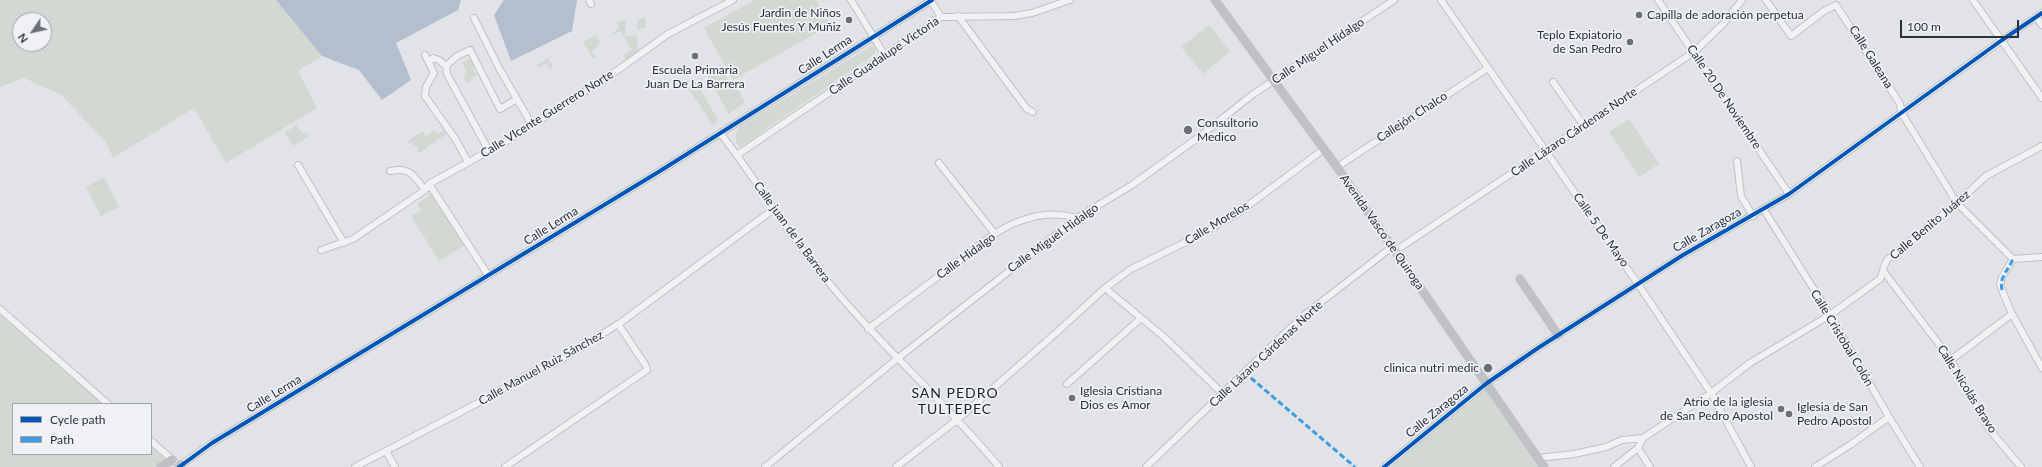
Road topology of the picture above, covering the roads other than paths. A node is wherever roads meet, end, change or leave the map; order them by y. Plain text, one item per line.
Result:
1 (733, 0) edge
2 (851, 0) edge
3 (932, 0) edge
4 (1070, 0) edge
5 (1215, 0) edge
6 (1394, 0) edge
7 (1441, 0) edge
8 (1658, 0) edge
9 (1742, 0) edge
10 (1766, 0) edge
11 (1973, 0) edge
12 (2042, 13) edge
13 (958, 16) junction
14 (941, 17) junction
15 (2036, 17) junction
16 (474, 18) dead end
17 (2042, 25) edge
18 (874, 36) junction
19 (2002, 40) junction
20 (1694, 52) junction
21 (884, 54) junction
22 (426, 55) dead end
23 (429, 62) junction
24 (446, 66) junction
25 (1488, 68) junction
26 (1274, 80) junction
27 (1553, 82) dead end
28 (2042, 98) edge
29 (517, 100) junction
30 (1033, 112) dead end
31 (1901, 112) junction
32 (532, 125) junction
33 (1584, 126) junction
34 (720, 133) junction
35 (2042, 146) edge
36 (1324, 149) junction
37 (489, 151) junction
38 (1546, 151) junction
39 (737, 155) junction
40 (1737, 161) dead end
41 (468, 162) junction
42 (939, 163) dead end
43 (298, 165) dead end
44 (1336, 167) junction
45 (390, 171) dead end
46 (430, 184) junction
47 (425, 190) junction
48 (1789, 194) junction
49 (1956, 203) junction
50 (774, 209) junction
51 (1764, 210) junction
52 (1753, 216) junction
53 (1077, 218) junction
54 (995, 234) junction
55 (344, 243) junction
56 (1394, 249) junction
57 (321, 250) dead end
58 (2042, 257) edge
59 (2013, 259) junction
60 (1884, 272) junction
61 (488, 275) junction
62 (1520, 279) dead end
63 (1638, 284) junction
64 (1105, 288) junction
65 (0, 309) edge
66 (2012, 314) junction
67 (1830, 316) junction
68 (1140, 319) junction
69 (618, 324) junction
70 (868, 329) junction
71 (1558, 335) junction
72 (898, 358) junction
73 (1951, 360) junction
74 (2042, 368) edge
75 (1067, 384) dead end
76 (1487, 384) junction
77 (1711, 393) junction
78 (1222, 394) junction
79 (107, 403) edge
80 (1889, 417) junction
81 (957, 420) junction
82 (1644, 438) junction
83 (152, 442) edge
84 (1638, 448) junction
85 (386, 451) junction
86 (1538, 458) junction
87 (179, 465) edge
88 (508, 466) edge
89 (996, 466) edge
90 (161, 467) edge
91 (354, 467) edge
92 (395, 467) edge
93 (765, 467) edge
94 (896, 467) edge
95 (1146, 467) edge
96 (1384, 467) edge
97 (1544, 467) edge
98 (1614, 467) edge
99 (1650, 467) edge
100 (1751, 467) edge
101 (1815, 467) edge
102 (1920, 467) edge
103 (2021, 467) edge

1 - 32 street, Calle VIcente Guerrero Norte
2 - 18 street
3 - 14 street
3 - 18 street, Calle Lerma
4 - 13 street, Calle Guadalupe Victoria
5 - 26 street, Avenida Vasco de Quiroga
6 - 26 street, Calle Miguel Hidalgo
7 - 25 street, Calle 5 De Mayo
8 - 20 street, Calle 20 De Noviembre
9 - 20 street, Calle Lázaro Cárdenas Norte
10 - 31 street, Calle Galeana
11 - 19 street
12 - 15 street, Calle Zaragoza
13 - 14 street, Calle Guadalupe Victoria
13 - 30 street
14 - 21 street, Calle Guadalupe Victoria
15 - 17 street
15 - 19 street, Calle Zaragoza
16 - 29 street
18 - 21 street
18 - 34 street, Calle Lerma
19 - 28 street
19 - 31 street, Calle Zaragoza
20 - 33 street, Calle Lázaro Cárdenas Norte
20 - 48 street, Calle 20 De Noviembre
21 - 39 street, Calle Guadalupe Victoria
22 - 23 street
23 - 24 street
23 - 41 street
24 - 29 street
24 - 37 street
25 - 38 street, Calle 5 De Mayo
25 - 44 street, Callejón Chalco
26 - 36 street, Avenida Vasco de Quiroga
26 - 53 street, Calle Miguel Hidalgo
27 - 33 street
29 - 32 street
31 - 48 street, Calle Zaragoza
31 - 49 street, Calle Galeana
32 - 37 street, Calle VIcente Guerrero Norte
33 - 38 street, Calle Lázaro Cárdenas Norte
34 - 39 street, Calle juan de la Barrera
34 - 61 street, Calle Lerma
35 - 49 street, Calle Benito Juárez
36 - 44 street, Avenida Vasco de Quiroga
36 - 64 street, Calle Morelos
37 - 41 street, Calle VIcente Guerrero Norte
38 - 56 street, Calle Lázaro Cárdenas Norte
38 - 63 street, Calle 5 De Mayo
39 - 50 street, Calle juan de la Barrera
40 - 52 street
41 - 46 street, Calle VIcente Guerrero Norte
42 - 54 street
43 - 55 street
44 - 56 street, Avenida Vasco de Quiroga
45 - 47 street
46 - 47 street, Calle VIcente Guerrero Norte
46 - 61 street
47 - 55 street, Calle VIcente Guerrero Norte
48 - 51 street, Calle Zaragoza
49 - 59 street, Calle Galeana
49 - 60 street, Calle Benito Juárez
50 - 69 street, Calle Manuel Ruiz Sánchez
50 - 70 street, Calle juan de la Barrera
51 - 52 street, Calle Zaragoza
51 - 67 street, Calle Cristobal Colón
52 - 63 street, Calle Zaragoza
53 - 54 street, Calle Hidalgo
53 - 72 street, Calle Miguel Hidalgo
54 - 70 street, Calle Hidalgo
55 - 57 street, Calle VIcente Guerrero Norte
56 - 76 street, Avenida Vasco de Quiroga
56 - 78 street, Calle Lázaro Cárdenas Norte
58 - 59 street
59 - 66 street
60 - 67 street, Calle Benito Juárez
60 - 73 street, Calle Nicolás Bravo
61 - 87 street, Calle Lerma
62 - 71 street
63 - 71 street, Calle Zaragoza
63 - 77 street, Calle 5 De Mayo
64 - 68 street
64 - 81 street, Calle Morelos
65 - 79 street
66 - 73 street
66 - 74 street
67 - 77 street, Calle Benito Juárez
67 - 80 street, Calle Cristobal Colón
68 - 75 street
68 - 78 street
69 - 85 street, Calle Manuel Ruiz Sánchez
69 - 88 street
70 - 72 street, Calle juan de la Barrera
71 - 76 street, Calle Zaragoza
72 - 81 street, Calle juan de la Barrera
72 - 93 street, Calle Miguel Hidalgo
73 - 103 street, Calle Nicolás Bravo
76 - 86 street, Avenida Vasco de Quiroga
76 - 96 street, Calle Zaragoza
77 - 82 street, Calle Benito Juárez
77 - 100 street, Calle 5 De Mayo
78 - 95 street, Calle Lázaro Cárdenas Norte
80 - 101 street
80 - 102 street, Calle Cristobal Colón
81 - 89 street, Calle juan de la Barrera
81 - 94 street, Calle Morelos
82 - 84 street
82 - 86 street
83 - 87 street
84 - 98 street
84 - 99 street
85 - 91 street, Calle Manuel Ruiz Sánchez
85 - 92 street
86 - 97 street, Avenida Vasco de Quiroga
87 - 90 street, Calle Lerma

